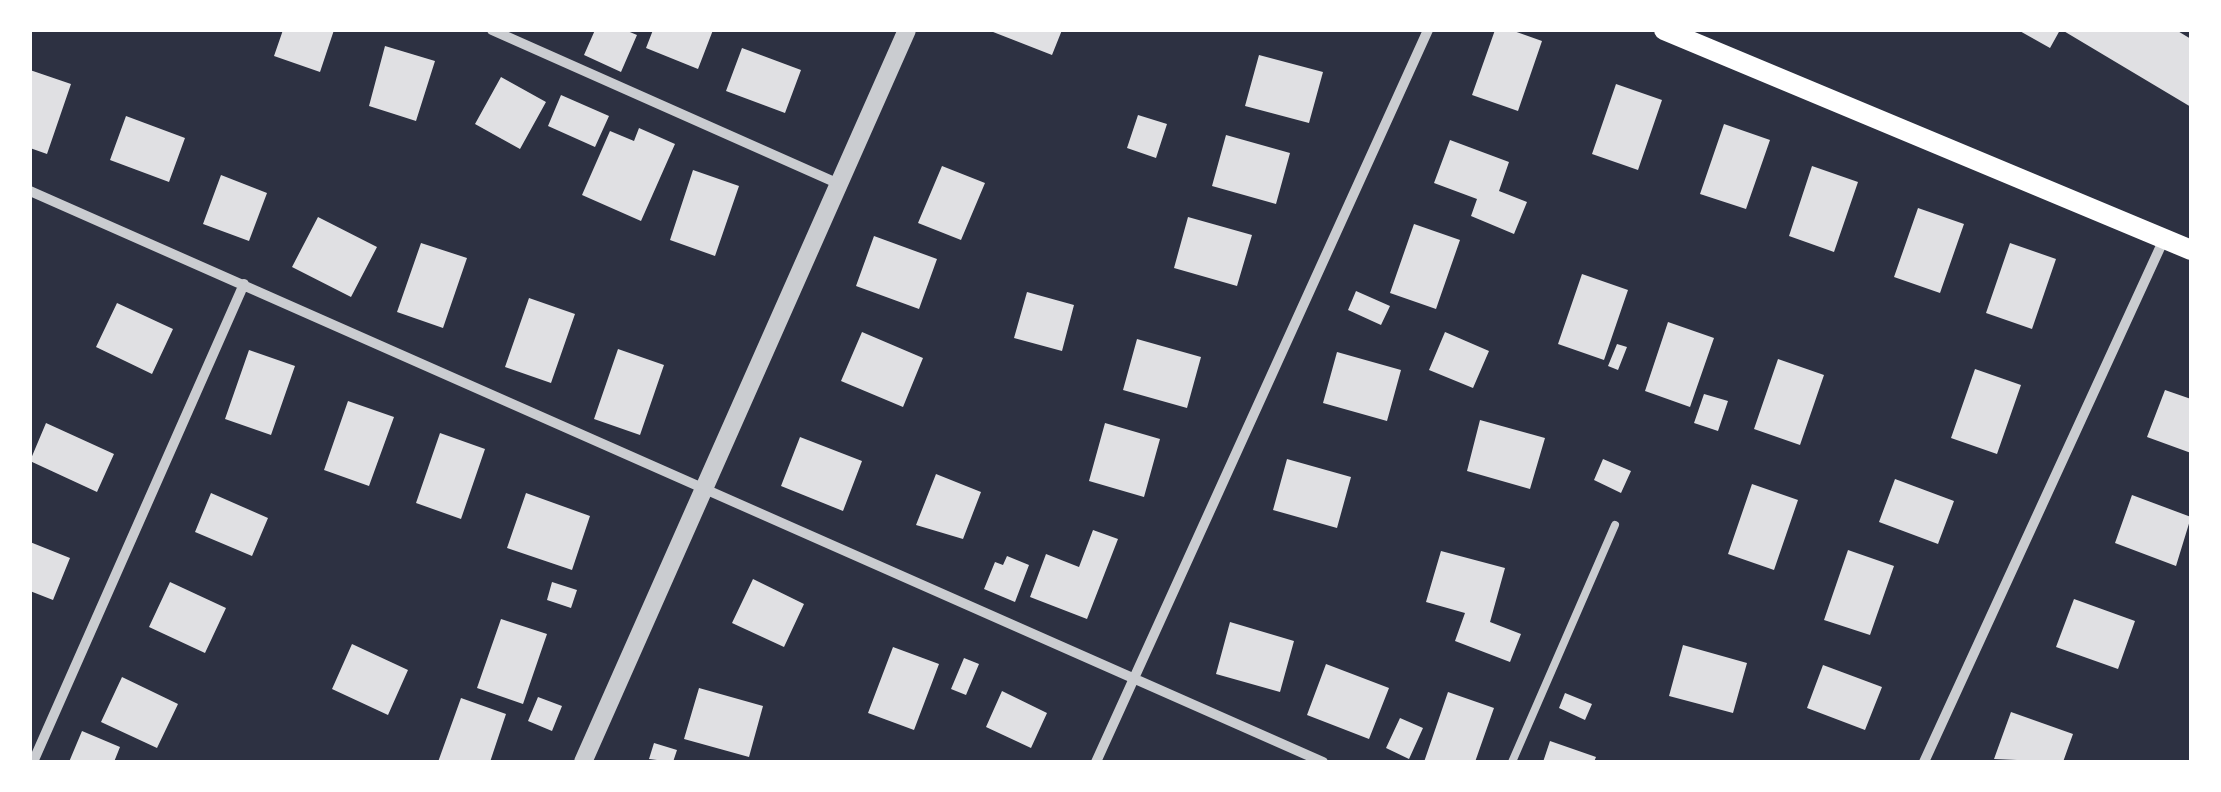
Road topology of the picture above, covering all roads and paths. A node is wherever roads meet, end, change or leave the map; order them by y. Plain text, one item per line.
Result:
1 (492, 30) edge
2 (907, 30) edge
3 (1428, 30) edge
4 (1664, 30) edge
5 (1697, 36) edge
6 (839, 184) junction
7 (30, 191) edge
8 (2164, 239) junction
9 (2191, 250) edge
10 (244, 284) junction
11 (703, 489) junction
12 (1615, 525) dead end
13 (1132, 680) junction
14 (33, 762) edge
15 (583, 762) edge
16 (1096, 762) edge
17 (1323, 762) edge
18 (1512, 762) edge
19 (1924, 762) edge

1 - 6 street
2 - 6 street
3 - 13 street
4 - 5 main road
5 - 8 main road
6 - 11 street
7 - 10 street
8 - 9 main road
8 - 19 street
10 - 11 street
10 - 14 street
11 - 13 street
11 - 15 street
12 - 18 lane
13 - 16 street
13 - 17 street

